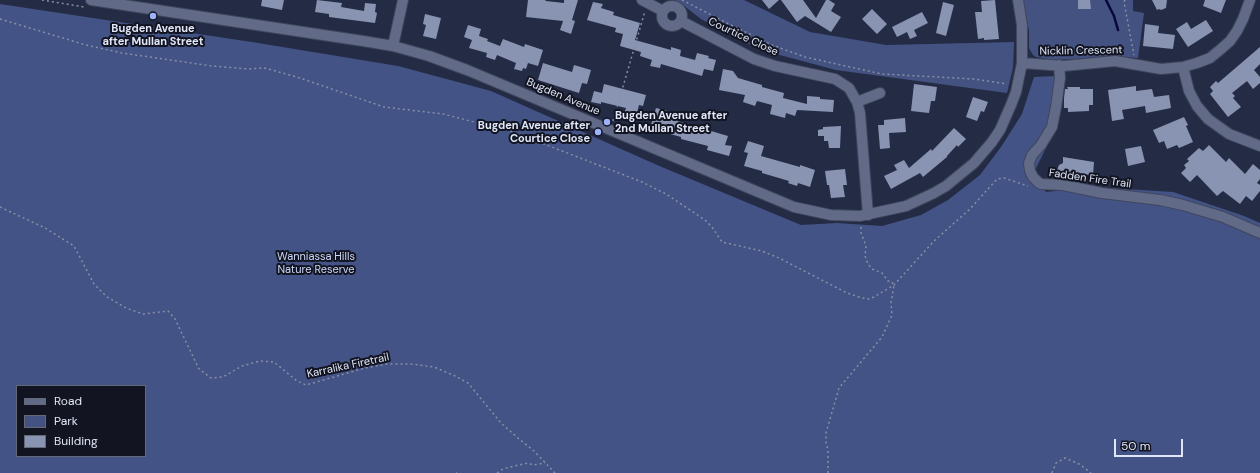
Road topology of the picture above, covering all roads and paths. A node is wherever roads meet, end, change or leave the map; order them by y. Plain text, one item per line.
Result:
1 (42, 0) edge
2 (404, 0) edge
3 (642, 0) edge
4 (682, 0) edge
5 (1018, 0) edge
6 (1125, 0) edge
7 (1250, 0) edge
8 (89, 4) edge
9 (663, 11) junction
10 (644, 15) dead end
11 (0, 20) edge
12 (681, 21) junction
13 (393, 46) junction
14 (1134, 56) dead end
15 (1022, 63) junction
16 (1059, 65) junction
17 (1184, 68) junction
18 (1008, 84) dead end
19 (880, 93) dead end
20 (857, 102) junction
21 (612, 125) dead end
22 (1260, 146) edge
23 (1038, 182) junction
24 (0, 208) edge
25 (868, 215) junction
26 (861, 224) dead end
27 (1260, 233) edge
28 (894, 285) junction
29 (546, 463) junction
30 (497, 473) edge
31 (555, 473) edge
32 (828, 473) edge
33 (1052, 473) edge
34 (1091, 473) edge

1 - 8 path
2 - 13 street
3 - 9 street
4 - 18 path
5 - 15 street, Bugden Avenue
6 - 14 path
7 - 17 street, Nicklin Crescent
8 - 13 street, Bugden Avenue
9 - 12 street
9 - 12 street
10 - 21 path
11 - 28 path
12 - 20 street, Courtice Close
13 - 25 street, Bugden Avenue
15 - 16 street, Nicklin Crescent
15 - 25 street, Bugden Avenue
16 - 17 street, Nicklin Crescent
16 - 23 street, Fadden Fire Trail
17 - 22 street
19 - 20 street
20 - 25 street, Courtice Close
23 - 27 street, Fadden Fire Trail
23 - 28 path
24 - 29 path, Karralika Firetrail
26 - 28 path
28 - 32 path
29 - 30 path
29 - 31 path, Karralika Firetrail
33 - 34 path

